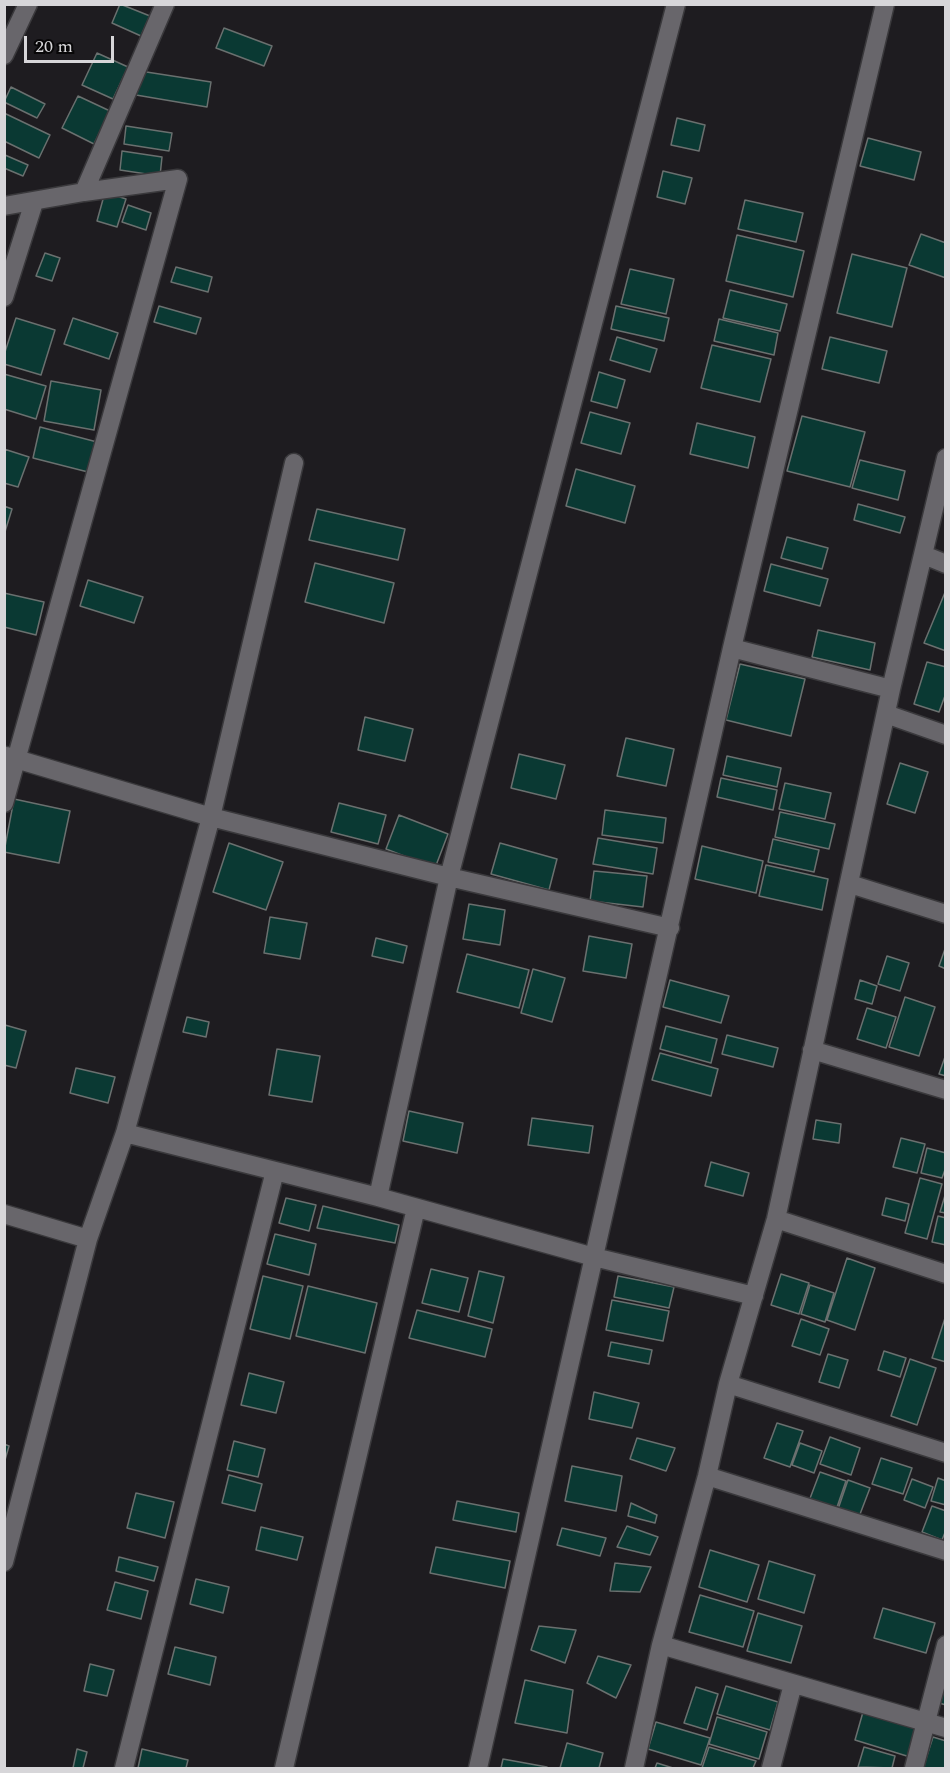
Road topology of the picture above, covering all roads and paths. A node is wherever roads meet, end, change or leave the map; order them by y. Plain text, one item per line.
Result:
1 (28, 4) edge
2 (165, 4) edge
3 (676, 4) edge
4 (885, 4) edge
5 (4, 55) edge
6 (84, 192) junction
7 (34, 202) junction
8 (4, 206) edge
9 (4, 297) edge
10 (945, 458) edge
11 (294, 463) dead end
12 (924, 555) junction
13 (945, 564) edge
14 (732, 648) junction
15 (891, 689) junction
16 (886, 714) junction
17 (945, 735) edge
18 (10, 758) edge
19 (4, 803) edge
20 (211, 817) junction
21 (449, 877) junction
22 (850, 884) junction
23 (945, 914) edge
24 (670, 928) junction
25 (812, 1050) junction
26 (945, 1090) edge
27 (125, 1133) junction
28 (275, 1171) junction
29 (378, 1197) junction
30 (416, 1208) junction
31 (4, 1214) edge
32 (776, 1219) junction
33 (88, 1239) junction
34 (594, 1257) junction
35 (945, 1274) edge
36 (754, 1296) junction
37 (728, 1384) junction
38 (945, 1453) edge
39 (707, 1476) junction
40 (945, 1551) edge
41 (4, 1563) edge
42 (945, 1644) edge
43 (661, 1645) junction
44 (793, 1684) junction
45 (926, 1723) junction
46 (945, 1728) edge
47 (124, 1768) edge
48 (284, 1768) edge
49 (478, 1768) edge
50 (634, 1768) edge
51 (771, 1768) edge
52 (914, 1768) edge

1 - 5 street
2 - 6 street
3 - 21 street
4 - 14 street
6 - 7 street
6 - 18 street
7 - 8 street
7 - 9 street
10 - 12 street
11 - 20 street
12 - 13 street
12 - 15 street
14 - 15 street
14 - 24 street
15 - 16 street
16 - 17 street
16 - 22 street
18 - 19 street
18 - 20 street
20 - 21 street
20 - 27 street
21 - 24 street
21 - 29 street
22 - 23 street
22 - 25 street
24 - 34 street
25 - 26 street
25 - 32 street
27 - 28 street
27 - 33 street
28 - 29 street
28 - 47 street
29 - 30 street
30 - 34 street
30 - 48 street
31 - 33 street
32 - 35 street
32 - 36 street
33 - 41 street
34 - 36 street
34 - 49 street
36 - 37 street
37 - 38 street
37 - 39 street
39 - 40 street
39 - 43 street
42 - 45 street
43 - 44 street
43 - 50 street
44 - 45 street
44 - 51 street
45 - 46 street
45 - 52 street

